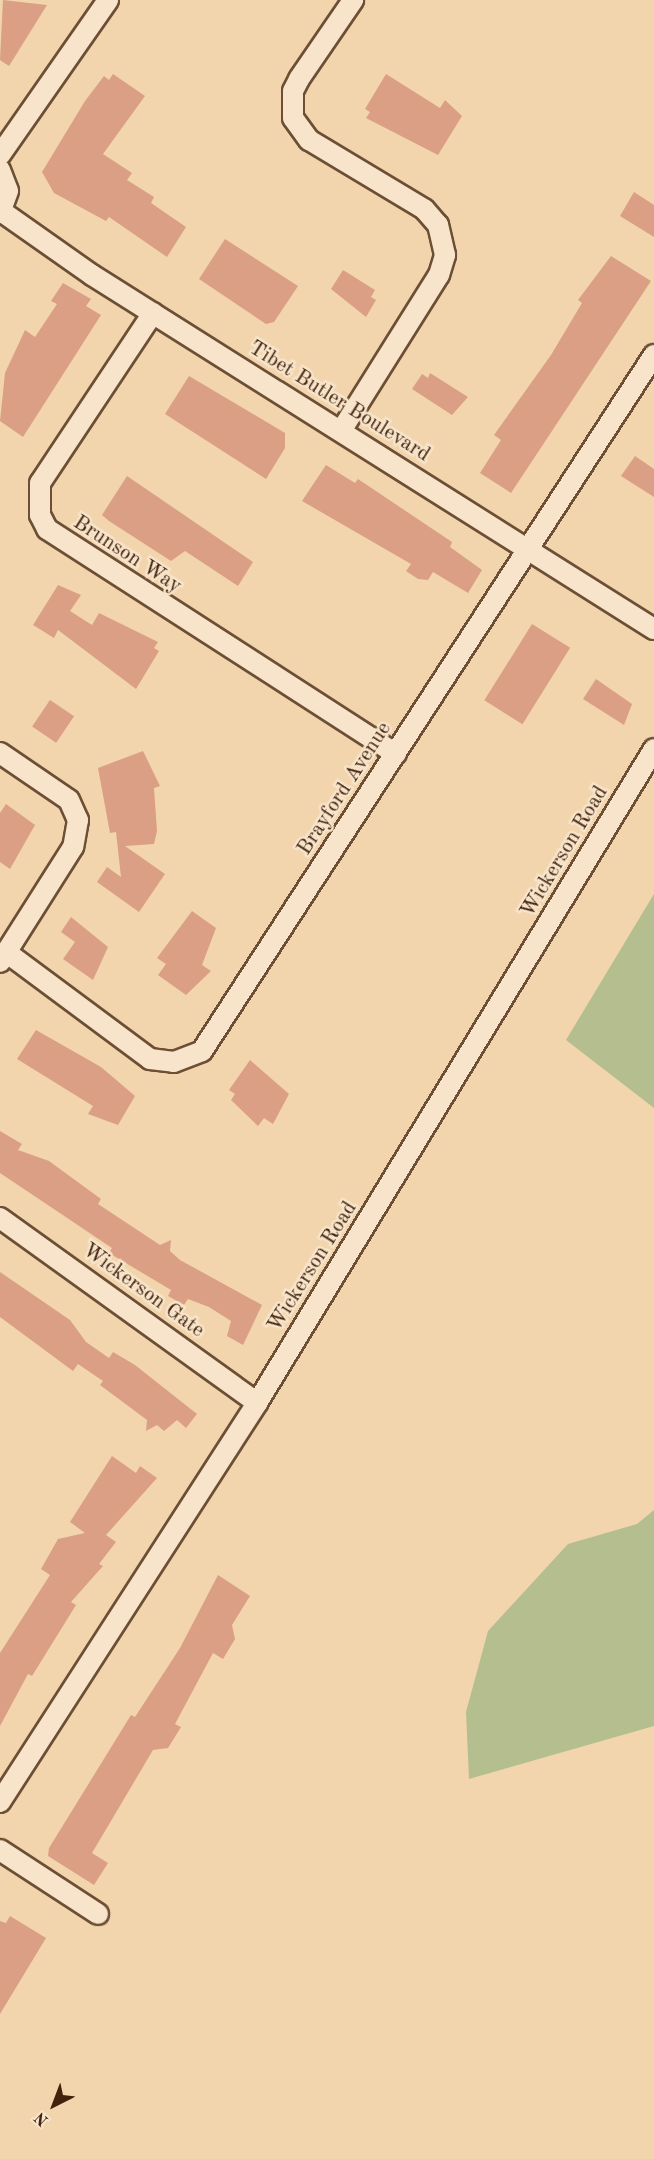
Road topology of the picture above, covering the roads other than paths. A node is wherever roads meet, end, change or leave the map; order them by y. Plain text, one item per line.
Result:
1 (108, 0) edge
2 (353, 0) edge
3 (0, 154) edge
4 (0, 170) edge
5 (0, 212) edge
6 (153, 313) junction
7 (654, 355) edge
8 (341, 431) junction
9 (528, 549) junction
10 (654, 629) edge
11 (654, 749) edge
12 (0, 753) edge
13 (396, 754) junction
14 (3, 957) edge
15 (0, 1218) edge
16 (257, 1403) junction
17 (0, 1802) edge
18 (0, 1850) edge
19 (99, 1914) dead end

1 - 3 street
2 - 8 street
4 - 5 street
5 - 6 street, Tibet Butler Boulevard
6 - 8 street, Tibet Butler Boulevard
6 - 13 street, Brunson Way
7 - 9 street, Brayford Avenue
8 - 9 street, Tibet Butler Boulevard
9 - 10 street, Tibet Butler Boulevard
9 - 13 street, Brayford Avenue
11 - 16 street, Wickerson Road
12 - 14 street
13 - 14 street, Brayford Avenue
15 - 16 street, Wickerson Gate
16 - 17 street, Wickerson Road
18 - 19 street

